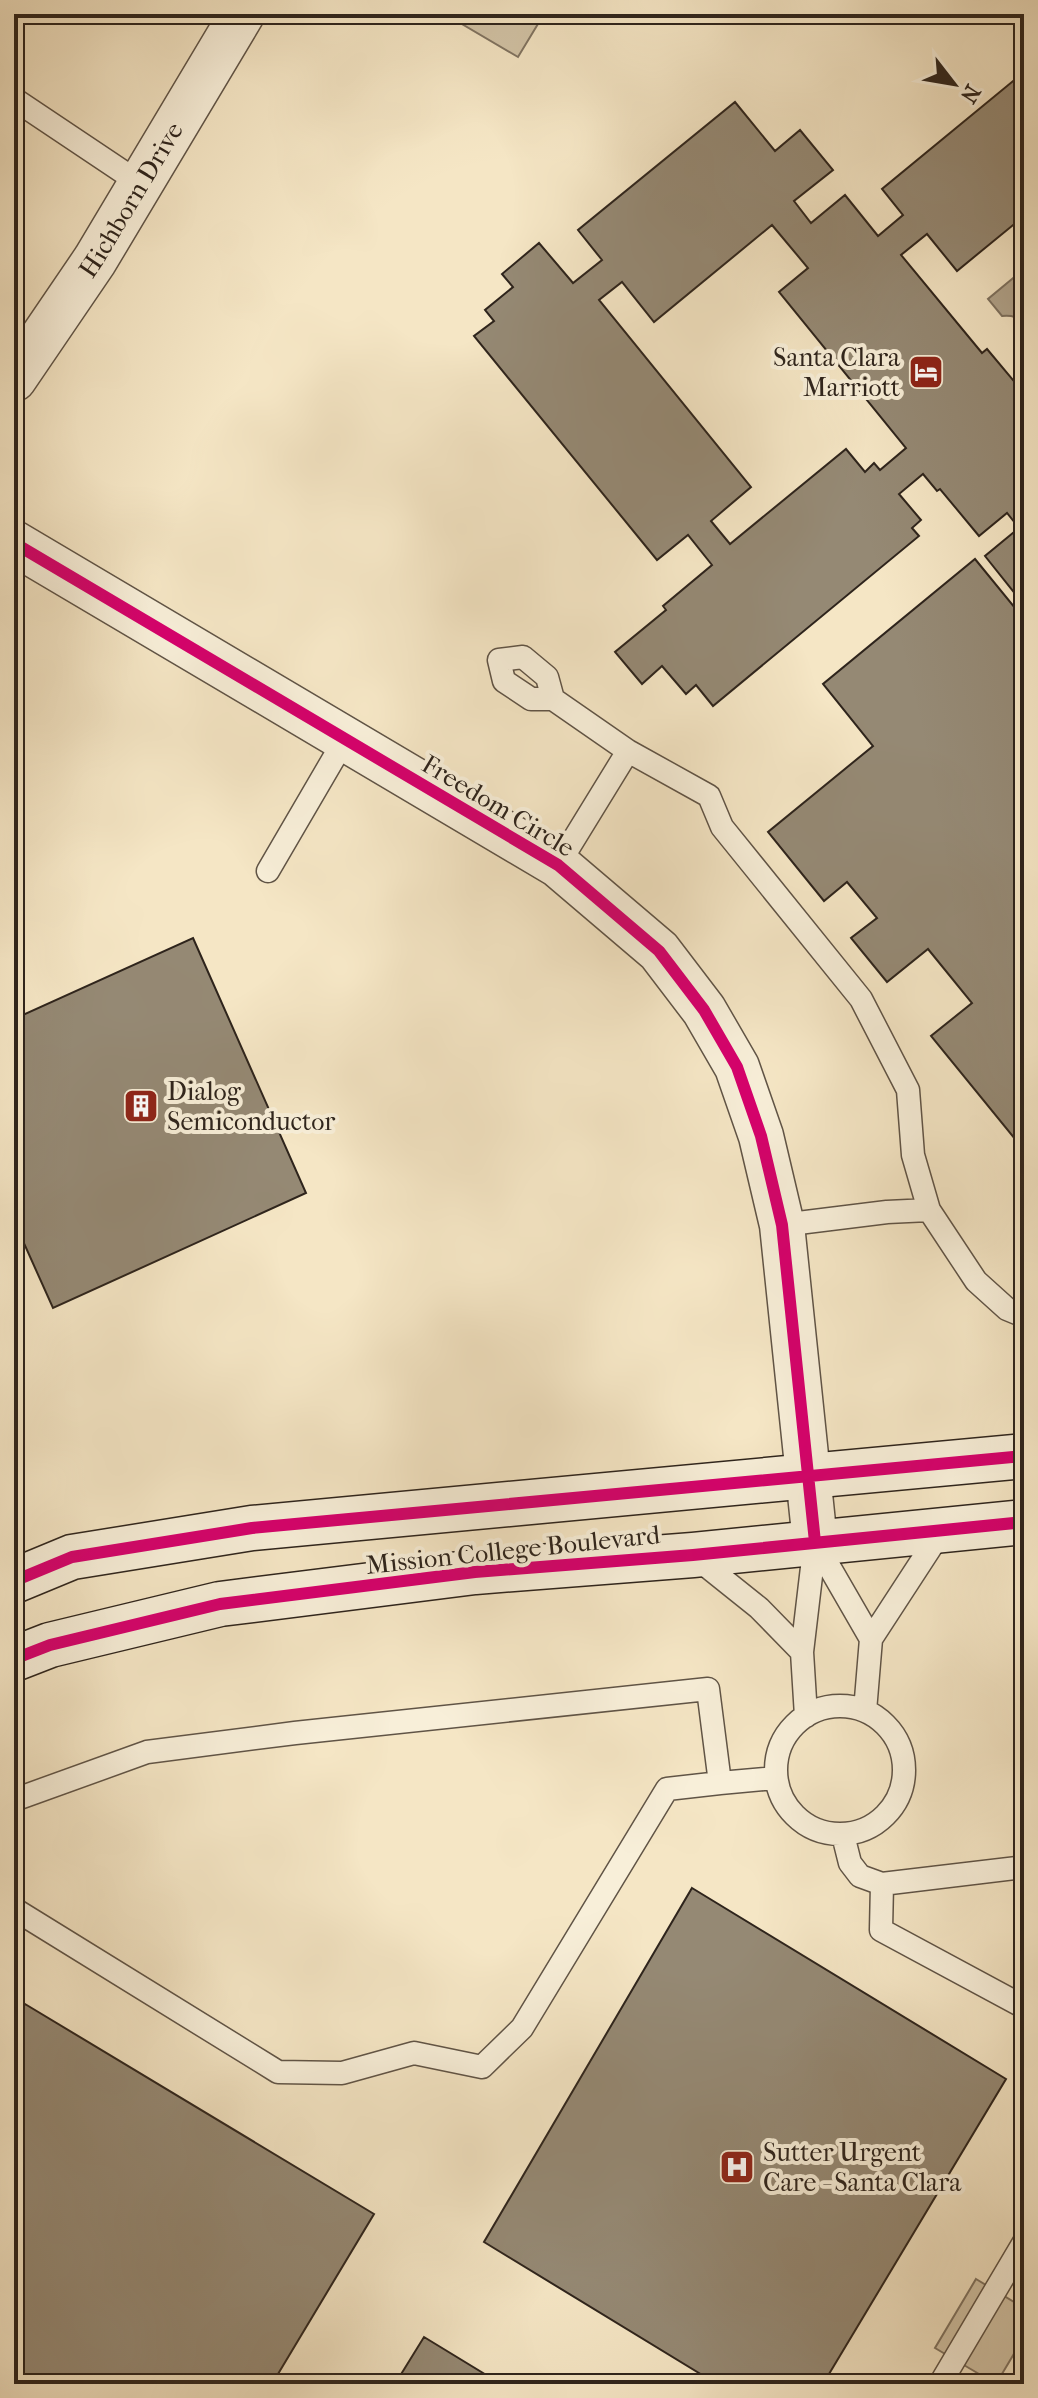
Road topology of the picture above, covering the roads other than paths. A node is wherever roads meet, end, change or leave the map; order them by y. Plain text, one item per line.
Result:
1 (242, 14) edge
2 (14, 99) edge
3 (141, 184) junction
4 (14, 379) edge
5 (14, 543) edge
6 (553, 699) dead end
7 (345, 739) junction
8 (628, 751) junction
9 (558, 865) junction
10 (268, 871) dead end
11 (929, 1210) junction
12 (782, 1225) junction
13 (1024, 1316) edge
14 (1024, 1456) edge
15 (807, 1476) junction
16 (1024, 1522) edge
17 (942, 1530) junction
18 (815, 1542) junction
19 (693, 1555) junction
20 (14, 1581) edge
21 (871, 1639) junction
22 (802, 1652) junction
23 (14, 1659) edge
24 (865, 1711) junction
25 (806, 1716) junction
26 (776, 1778) junction
27 (720, 1783) junction
28 (14, 1800) edge
29 (843, 1835) junction
30 (1024, 1867) edge
31 (882, 1884) junction
32 (14, 1909) edge
33 (1024, 2007) edge
34 (1024, 2242) edge
35 (940, 2384) edge

1 - 3 main road, Hichborn Drive
2 - 3 lane
3 - 4 main road, Hichborn Drive
5 - 7 main road, Freedom Circle
6 - 8 lane
7 - 9 main road, Freedom Circle
7 - 10 lane
8 - 9 lane
8 - 11 lane
9 - 12 main road, Freedom Circle
11 - 12 lane
11 - 13 lane
12 - 15 main road, Freedom Circle
14 - 15 main road, Mission College Boulevard
15 - 18 main road, Freedom Circle
15 - 20 main road, Mission College Boulevard
16 - 17 main road, Mission College Boulevard
17 - 18 main road, Mission College Boulevard
17 - 21 lane
18 - 19 main road, Mission College Boulevard
18 - 21 lane
18 - 22 lane
19 - 22 lane
19 - 23 main road, Mission College Boulevard
21 - 24 lane
22 - 25 lane
24 - 25 lane
24 - 29 lane
25 - 26 lane
26 - 27 lane
26 - 29 lane
27 - 28 lane
27 - 32 lane
29 - 31 lane
30 - 31 lane
31 - 33 lane
34 - 35 lane

